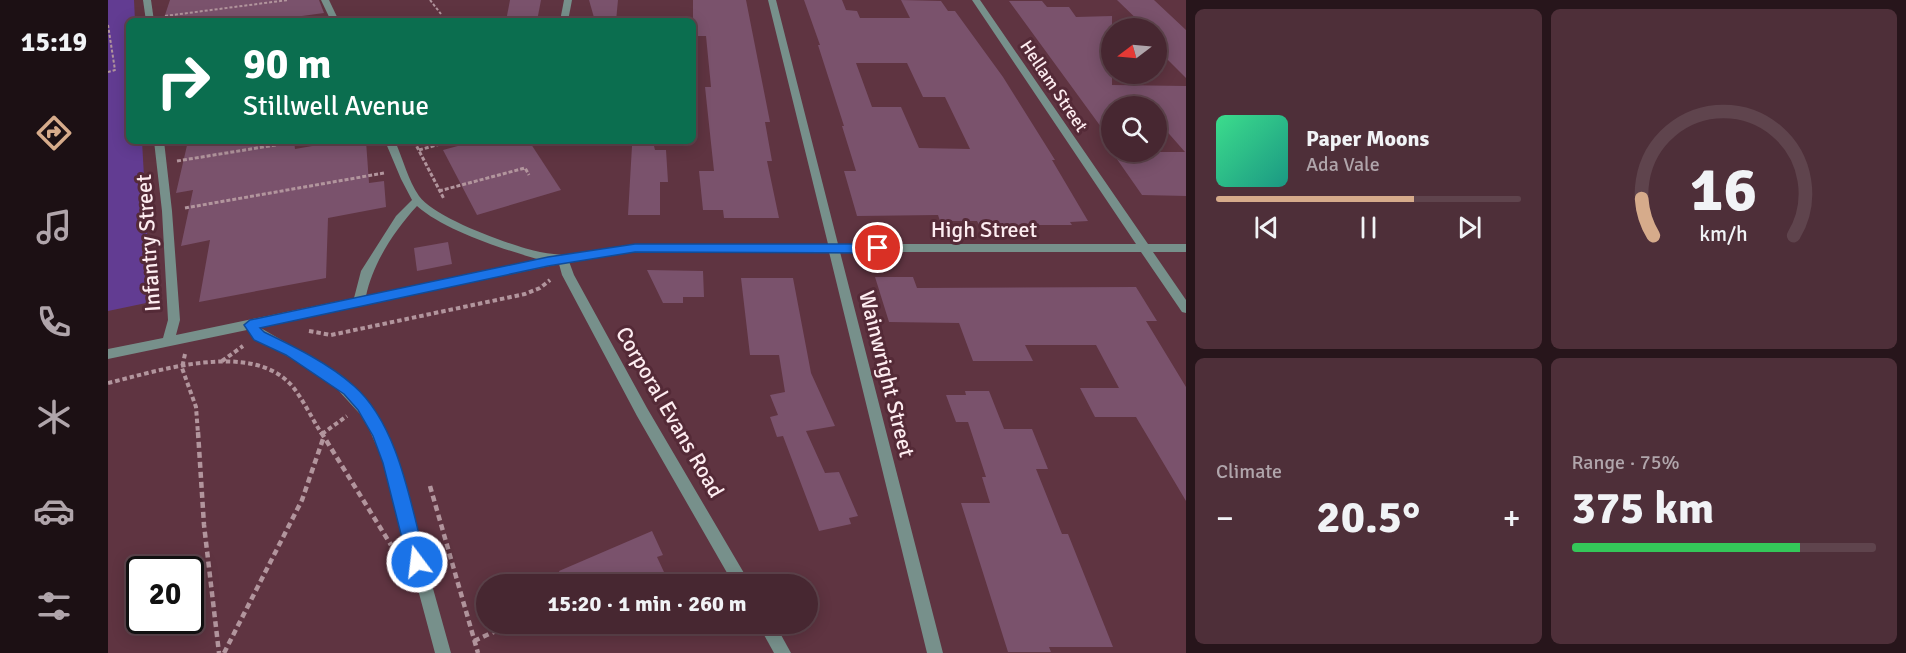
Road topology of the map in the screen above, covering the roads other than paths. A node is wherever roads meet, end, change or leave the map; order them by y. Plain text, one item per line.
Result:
1 (147, 0) edge
2 (325, 0) edge
3 (568, 0) edge
4 (772, 0) edge
5 (976, 0) edge
6 (149, 18) edge
7 (334, 18) edge
8 (565, 18) edge
9 (159, 144) edge
10 (391, 144) edge
11 (417, 200) junction
12 (1186, 248) edge
13 (834, 249) junction
14 (1145, 249) junction
15 (562, 259) junction
16 (358, 301) junction
17 (1186, 309) edge
18 (255, 330) junction
19 (168, 342) junction
20 (108, 354) edge
21 (737, 574) edge
22 (772, 634) edge
23 (443, 653) edge
24 (783, 653) edge
25 (935, 653) edge

1 - 6 street
2 - 7 street
3 - 8 street
4 - 13 street, Wainwright Street
5 - 14 street, Hellam Street
9 - 19 street, Infantry Street
10 - 11 street
11 - 15 street
11 - 16 street
12 - 14 street, High Street
13 - 14 street, High Street
13 - 15 street, High Street
13 - 25 street, Wainwright Street
14 - 17 street, Hellam Street
15 - 16 street
15 - 21 street, Corporal Evans Road
16 - 18 street
18 - 19 street
18 - 23 street
19 - 20 street
22 - 24 street

